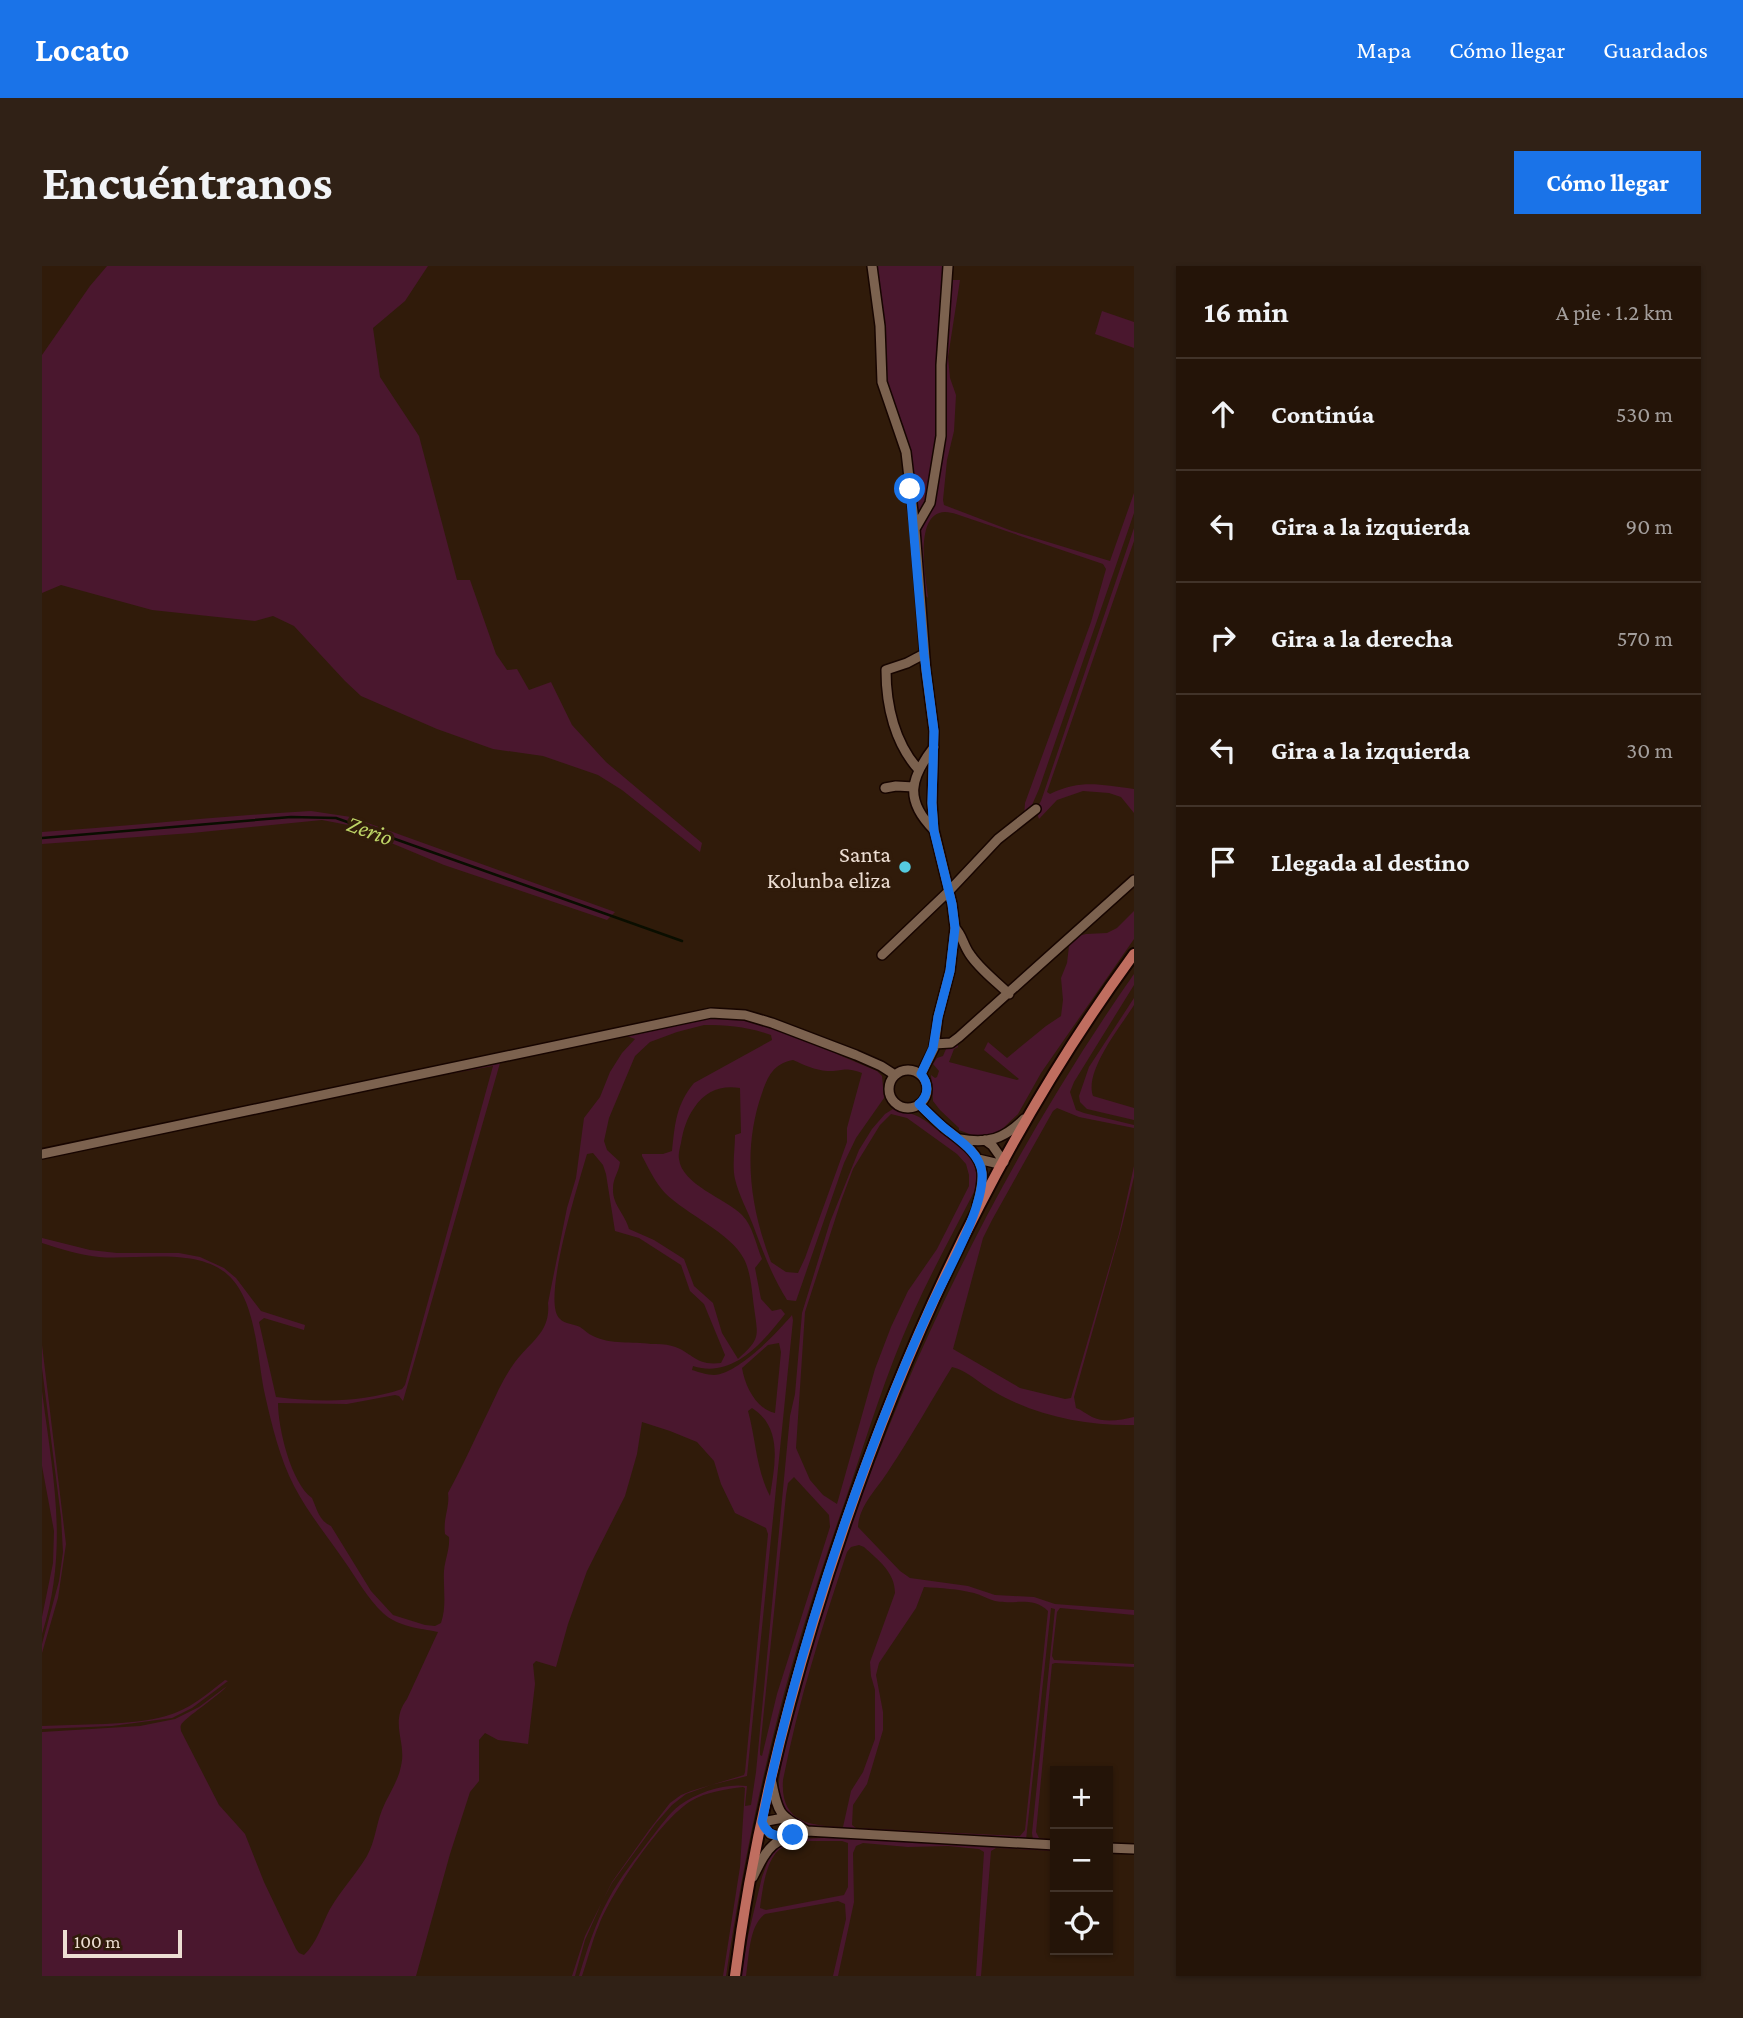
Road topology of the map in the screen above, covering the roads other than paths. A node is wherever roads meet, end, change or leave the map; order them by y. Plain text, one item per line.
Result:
1 (872, 266) edge
2 (948, 266) edge
3 (915, 529) junction
4 (924, 654) junction
5 (934, 746) junction
6 (919, 770) junction
7 (914, 787) junction
8 (885, 788) dead end
9 (1036, 810) dead end
10 (934, 831) junction
11 (1134, 880) edge
12 (949, 891) junction
13 (955, 928) junction
14 (1134, 954) edge
15 (881, 955) dead end
16 (1009, 994) junction
17 (934, 1044) junction
18 (921, 1074) junction
19 (895, 1075) junction
20 (919, 1104) junction
21 (1031, 1112) junction
22 (960, 1139) junction
23 (985, 1140) junction
24 (42, 1154) edge
25 (978, 1159) junction
26 (1004, 1162) junction
27 (970, 1226) junction
28 (771, 1779) junction
29 (783, 1818) junction
30 (762, 1822) junction
31 (807, 1831) junction
32 (785, 1837) junction
33 (1050, 1845) edge
34 (1113, 1848) edge
35 (1134, 1849) edge
36 (750, 1883) junction
37 (735, 1976) edge

1 - 3 street
2 - 3 street
3 - 4 street
4 - 5 street
4 - 6 street
5 - 6 street
5 - 10 street
6 - 7 street
7 - 8 street
7 - 10 street
9 - 12 street
10 - 12 street
11 - 16 street
12 - 13 street
12 - 15 street
13 - 16 street
13 - 17 street
14 - 21 main road
16 - 17 street
17 - 18 street
18 - 19 street
18 - 20 street
19 - 20 street
19 - 24 street
20 - 22 street
21 - 23 street
21 - 26 main road
22 - 23 street
22 - 25 street
23 - 26 street
25 - 26 street
25 - 27 street
26 - 27 main road
27 - 28 main road
28 - 29 street
28 - 30 main road
29 - 30 street
29 - 31 street
30 - 32 street
30 - 36 main road
31 - 32 street
31 - 33 street
32 - 36 street
34 - 35 street
36 - 37 main road

